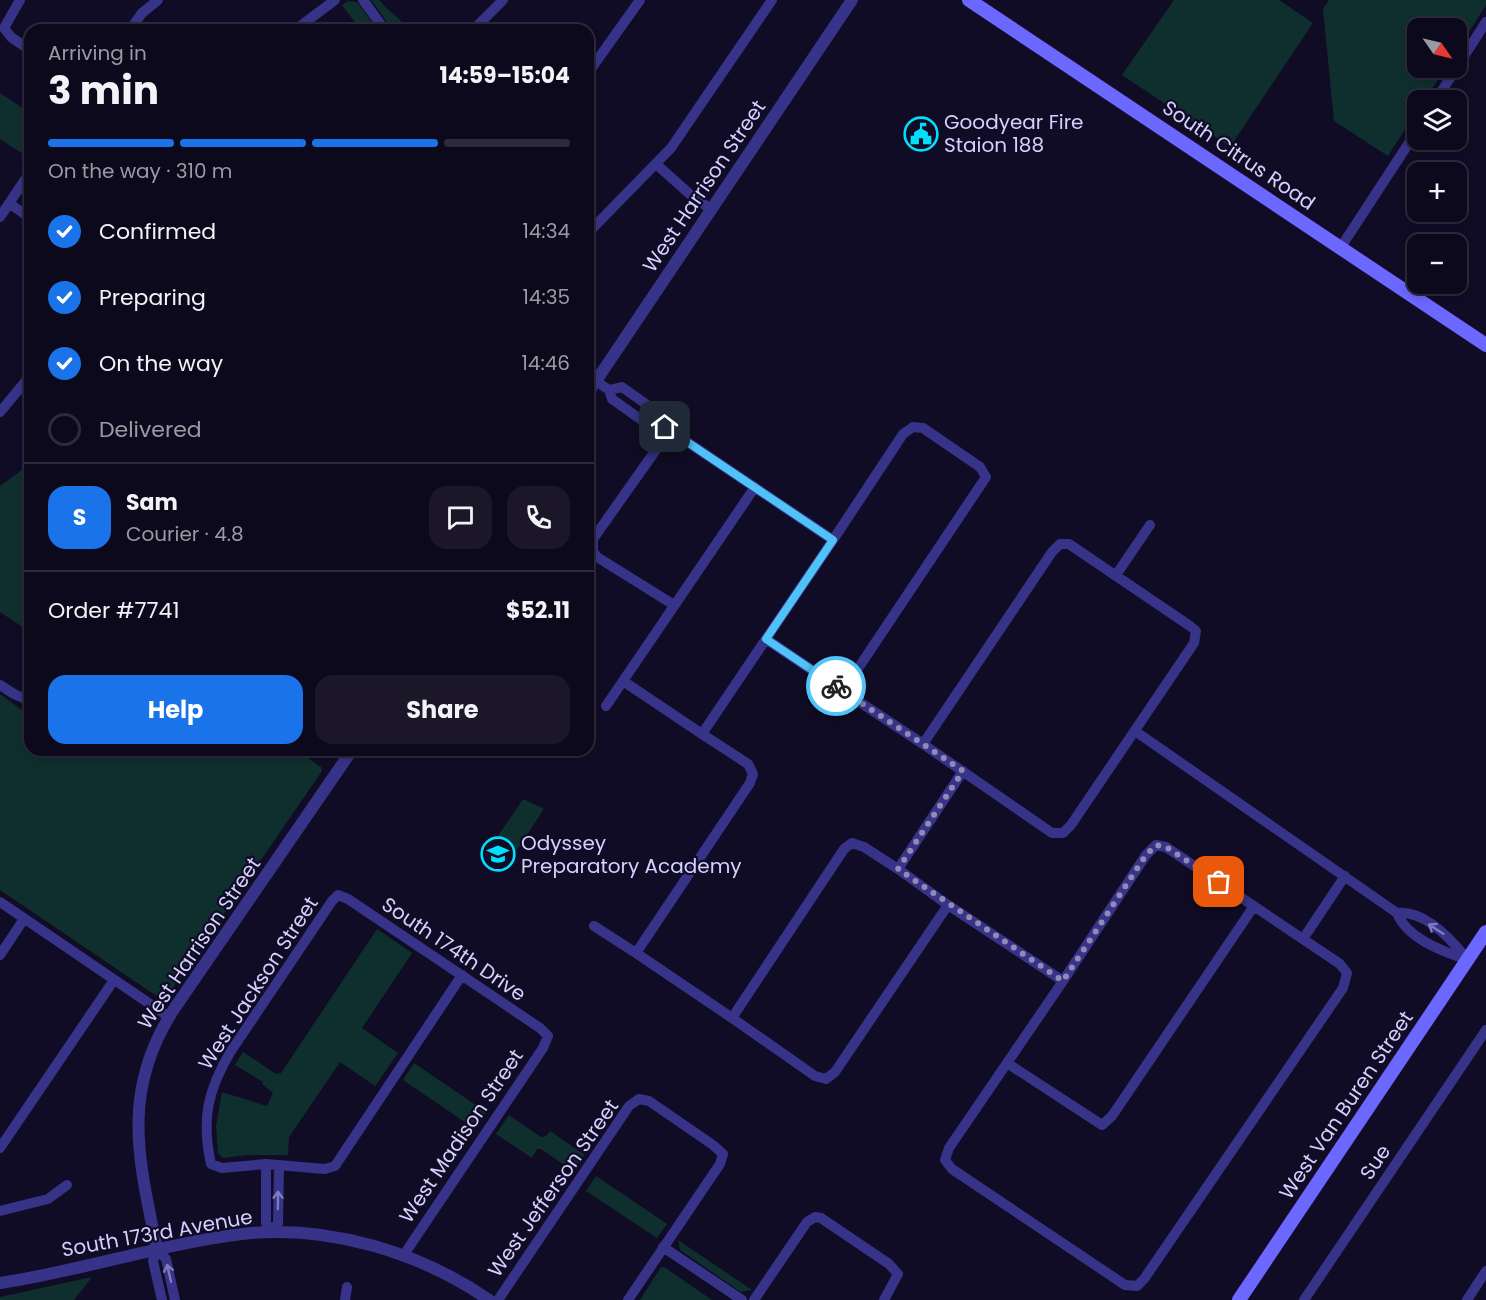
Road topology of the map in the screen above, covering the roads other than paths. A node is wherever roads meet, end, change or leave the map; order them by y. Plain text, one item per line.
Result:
1 (20, 0) edge
2 (158, 0) edge
3 (335, 0) edge
4 (363, 0) edge
5 (503, 0) edge
6 (640, 0) edge
7 (772, 0) edge
8 (852, 0) edge
9 (969, 0) edge
10 (1486, 22) edge
11 (134, 24) edge
12 (303, 24) edge
13 (381, 24) edge
14 (479, 24) edge
15 (24, 46) edge
16 (594, 65) edge
17 (1442, 90) edge
18 (1407, 146) edge
19 (656, 164) junction
20 (24, 181) edge
21 (9, 203) junction
22 (711, 209) junction
23 (24, 214) edge
24 (0, 217) edge
25 (594, 226) edge
26 (1341, 247) junction
27 (1486, 345) edge
28 (596, 381) junction
29 (24, 383) edge
30 (594, 384) edge
31 (609, 390) junction
32 (0, 412) edge
33 (668, 429) junction
34 (754, 487) junction
35 (1150, 525) dead end
36 (594, 538) edge
37 (833, 540) junction
38 (594, 552) edge
39 (1116, 576) junction
40 (674, 605) junction
41 (766, 639) junction
42 (623, 681) junction
43 (0, 685) edge
44 (843, 691) junction
45 (24, 698) edge
46 (606, 706) dead end
47 (1135, 731) junction
48 (702, 734) junction
49 (923, 744) junction
50 (348, 756) edge
51 (963, 771) junction
52 (898, 869) junction
53 (1345, 876) junction
54 (338, 895) joint
55 (0, 902) edge
56 (948, 905) junction
57 (1254, 906) junction
58 (1397, 913) junction
59 (24, 919) junction
60 (594, 926) dead end
61 (1486, 932) edge
62 (1303, 939) junction
63 (636, 953) junction
64 (0, 955) edge
65 (1467, 960) junction
66 (462, 975) junction
67 (114, 980) junction
68 (1063, 981) junction
69 (169, 1017) junction
70 (732, 1018) junction
71 (1486, 1030) edge
72 (548, 1036) joint
73 (1007, 1063) junction
74 (0, 1148) edge
75 (266, 1164) junction
76 (279, 1165) junction
77 (67, 1185) dead end
78 (0, 1211) edge
79 (272, 1232) junction
80 (663, 1247) junction
81 (157, 1249) junction
82 (403, 1256) junction
83 (1486, 1271) edge
84 (0, 1283) edge
85 (347, 1287) dead end
86 (162, 1300) edge
87 (175, 1300) edge
88 (345, 1300) edge
89 (489, 1300) edge
90 (498, 1300) edge
91 (628, 1300) edge
92 (742, 1300) edge
93 (754, 1300) edge
94 (884, 1300) edge
95 (1239, 1300) edge
96 (1304, 1300) edge
97 (1467, 1300) edge

1 - 15 street
2 - 11 street
3 - 12 street
4 - 13 street
5 - 14 street
6 - 16 street
7 - 19 street
8 - 22 street, West Harrison Street
9 - 26 main road, South Citrus Road
10 - 17 street
18 - 26 street
19 - 22 street
19 - 25 street
20 - 21 street
21 - 23 street
21 - 24 street
22 - 28 street, West Harrison Street
26 - 27 main road, South Citrus Road
28 - 30 street, West Harrison Street
28 - 31 street
29 - 32 street
31 - 33 street
31 - 33 street
33 - 34 street
33 - 36 street
34 - 37 street
34 - 40 street
35 - 39 street
37 - 41 street
37 - 44 street
38 - 40 street
39 - 47 street
39 - 49 street
40 - 42 street
41 - 44 street
41 - 48 street
42 - 46 street
42 - 48 street
43 - 45 street
44 - 49 street
47 - 51 street
47 - 53 street
48 - 63 street
49 - 51 street
50 - 69 street, West Harrison Street
51 - 52 street
52 - 56 street
52 - 70 street
53 - 58 street
53 - 62 street
54 - 66 street, South 174th Drive
54 - 75 street, West Jackson Street
55 - 59 street
56 - 68 street
56 - 70 street
57 - 62 street
57 - 68 street
57 - 73 street
58 - 65 street
65 -> 58 street
59 - 64 street
59 - 67 street
60 - 63 street
61 - 65 main road, West Van Buren Street
62 - 73 street
63 - 70 street
65 - 95 main road, West Van Buren Street
66 - 72 street, South 174th Drive
66 - 76 street
67 - 69 street
67 - 74 street
68 - 73 street
69 - 81 street, West Harrison Street
71 - 96 street, Sue
72 - 82 street, West Madison Street
75 - 76 street
75 - 79 street
79 -> 76 street
77 - 78 street
79 - 81 street, South 173rd Avenue
79 - 82 street, South 173rd Avenue
80 - 90 street, West Jefferson Street
80 - 91 street
80 - 92 street
81 - 84 street, South 173rd Avenue
81 - 86 street, West Harrison Street
87 -> 81 street, West Harrison Street
82 - 89 street, South 173rd Avenue
83 - 97 street
85 - 88 street
93 - 94 street

